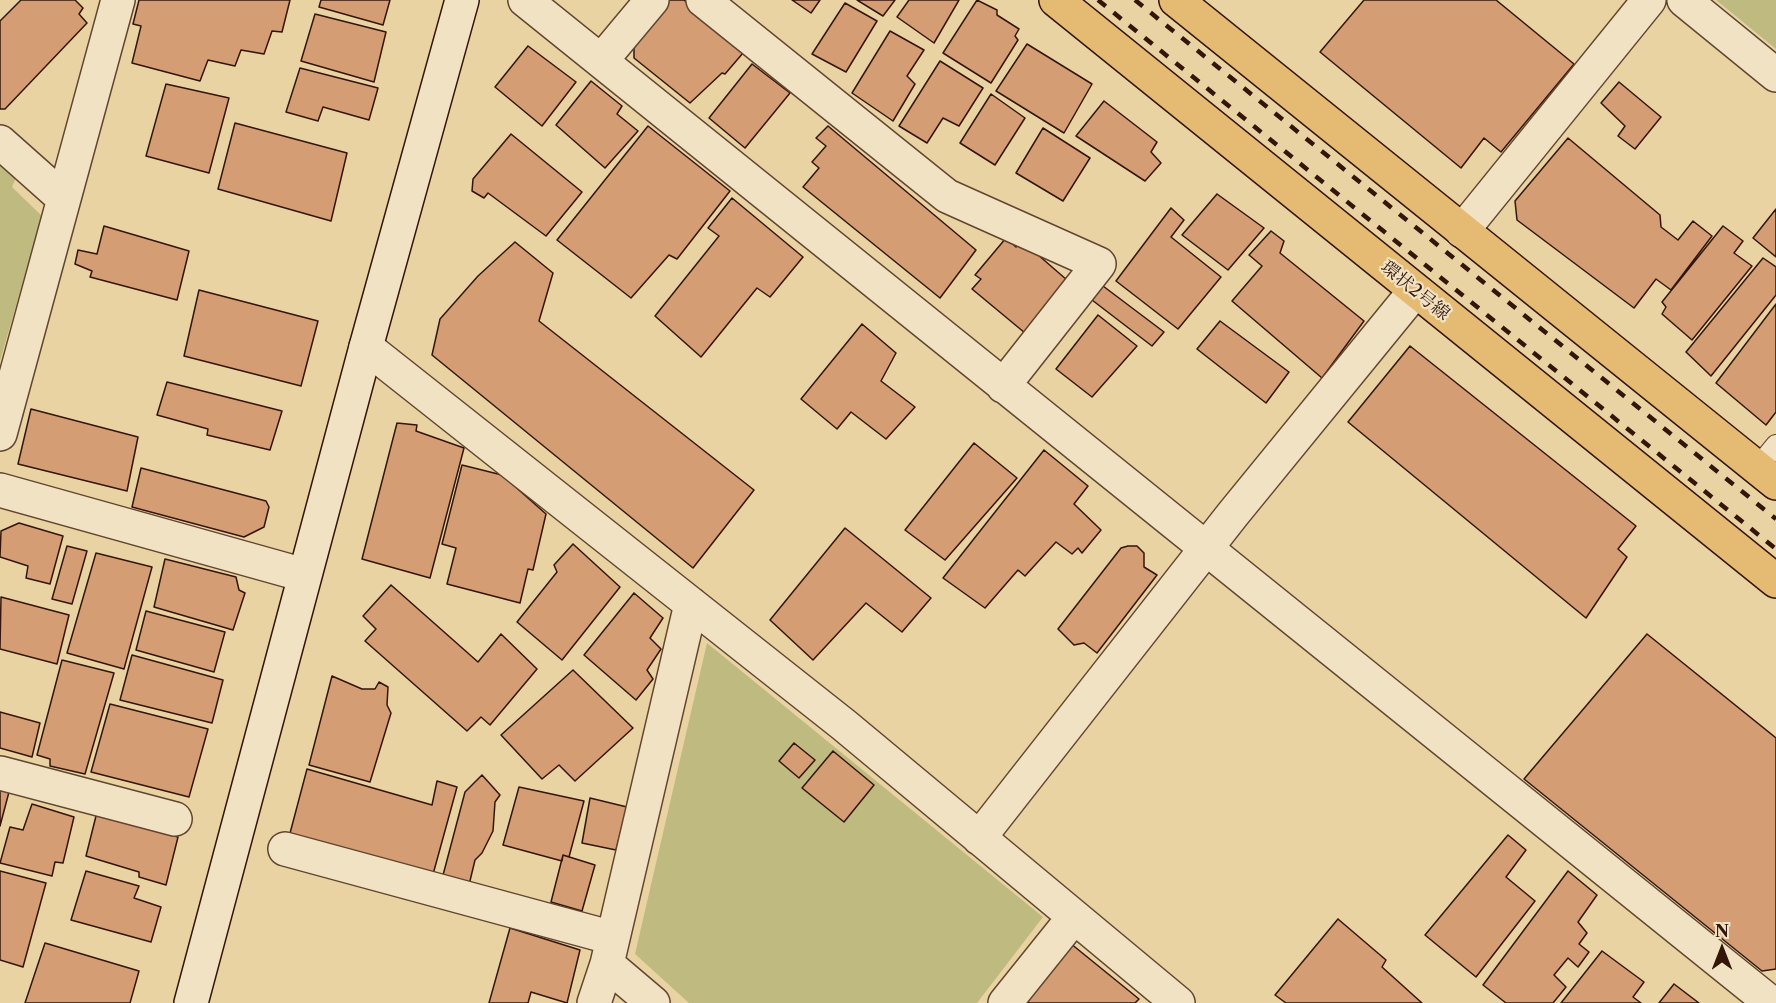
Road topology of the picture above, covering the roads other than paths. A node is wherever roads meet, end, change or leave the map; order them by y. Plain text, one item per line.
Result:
1 (118, 0) edge
2 (462, 0) edge
3 (525, 0) edge
4 (652, 0) edge
5 (703, 0) edge
6 (1056, 0) edge
7 (1176, 0) edge
8 (1650, 0) edge
9 (1684, 0) edge
10 (601, 61) junction
11 (1776, 75) edge
12 (0, 142) edge
13 (63, 198) junction
14 (1462, 231) junction
15 (1415, 291) junction
16 (366, 347) junction
17 (1003, 386) junction
18 (0, 434) edge
19 (1770, 465) edge
20 (0, 490) edge
21 (1206, 549) junction
22 (304, 575) junction
23 (1776, 581) edge
24 (691, 604) junction
25 (0, 773) edge
26 (175, 819) dead end
27 (979, 838) junction
28 (285, 849) dead end
29 (1074, 917) junction
30 (610, 951) junction
31 (191, 1003) edge
32 (594, 1003) edge
33 (652, 1003) edge
34 (1005, 1003) edge
35 (1178, 1003) edge
36 (1771, 1003) edge

1 - 13 street
2 - 16 street
3 - 10 street
4 - 10 street
5 - 17 street
6 - 15 main road, 環状2号線
7 - 14 main road
8 - 14 street
9 - 11 street
10 - 17 street
12 - 13 street
13 - 18 street
14 - 19 main road
15 - 21 street
15 - 23 main road, 環状2号線
16 - 22 street
16 - 24 street
17 - 21 street
20 - 22 street
21 - 27 street
21 - 36 street
22 - 31 street
24 - 27 street
24 - 30 street
25 - 26 street
27 - 29 street
28 - 30 street
29 - 34 street
29 - 35 street
30 - 32 street
30 - 33 street

